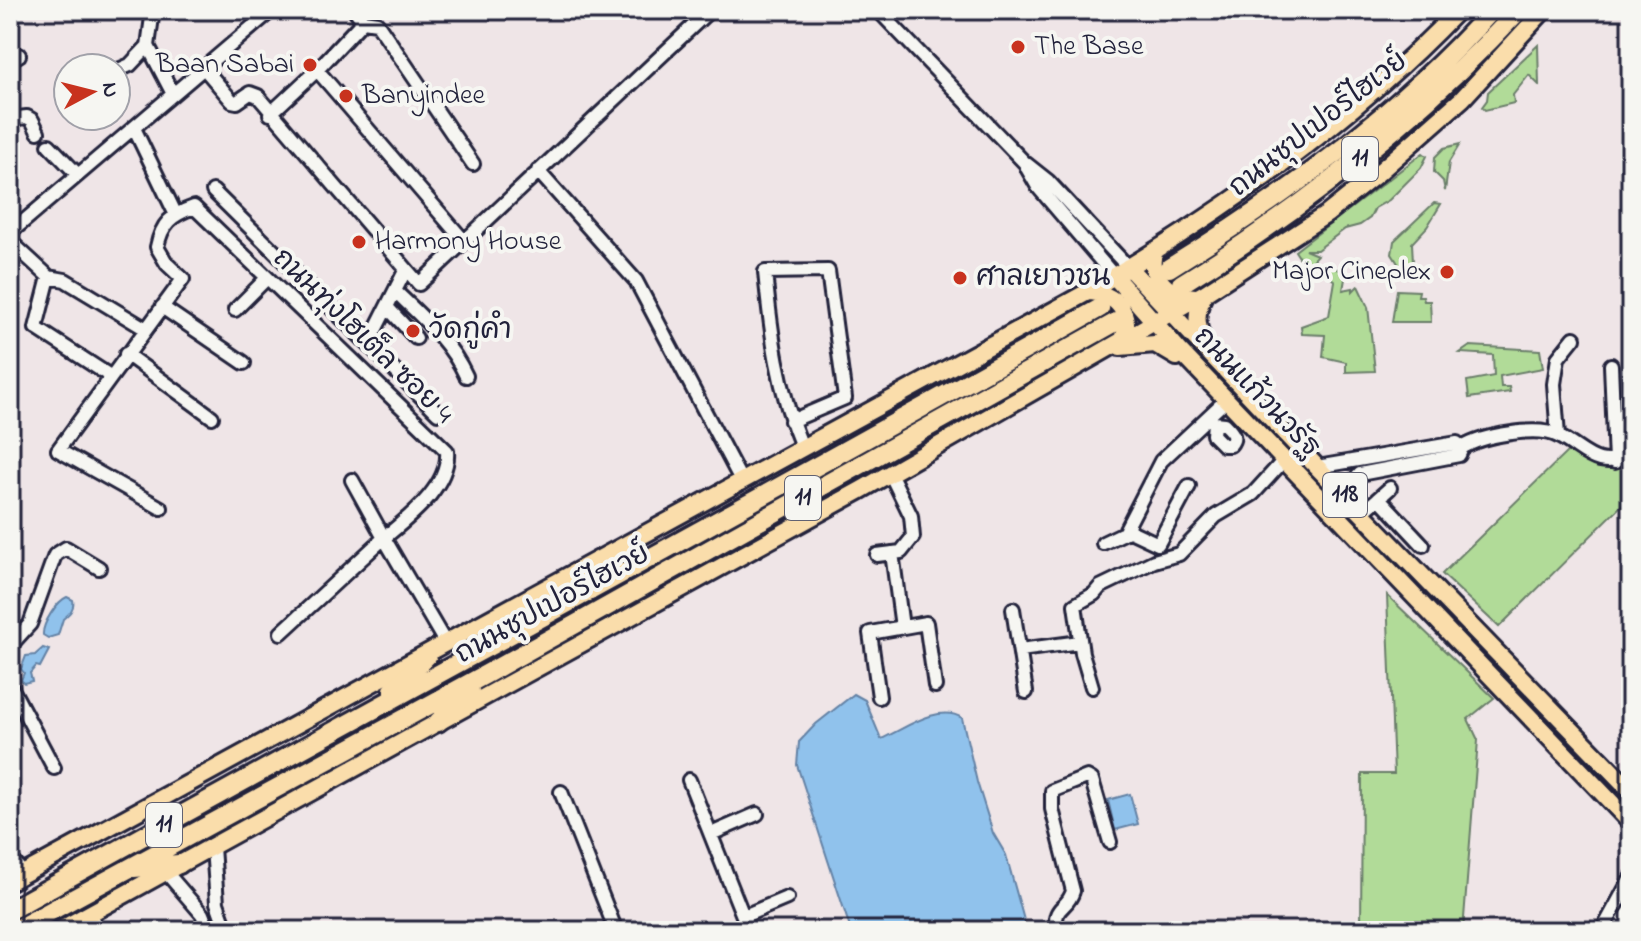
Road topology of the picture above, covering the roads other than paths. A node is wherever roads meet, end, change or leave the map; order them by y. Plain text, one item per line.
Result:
1 (153, 10) edge
2 (272, 10) edge
3 (698, 10) edge
4 (710, 10) edge
5 (878, 10) edge
6 (1458, 10) edge
7 (1492, 10) edge
8 (1519, 10) edge
9 (1544, 10) edge
10 (359, 15) edge
11 (670, 43) junction
12 (148, 46) junction
13 (132, 63) edge
14 (204, 68) junction
15 (317, 70) junction
16 (173, 94) junction
17 (270, 114) junction
18 (10, 119) edge
19 (134, 128) junction
20 (38, 132) dead end
21 (49, 145) dead end
22 (473, 164) dead end
23 (536, 174) junction
24 (78, 175) junction
25 (213, 191) dead end
26 (175, 213) junction
27 (10, 233) edge
28 (10, 241) edge
29 (464, 241) junction
30 (1155, 251) junction
31 (1169, 268) dead end
32 (406, 269) junction
33 (1121, 271) junction
34 (49, 277) junction
35 (266, 279) junction
36 (1181, 284) dead end
37 (395, 291) junction
38 (1087, 292) junction
39 (1201, 295) junction
40 (162, 307) junction
41 (387, 307) junction
42 (1100, 308) dead end
43 (235, 310) dead end
44 (1170, 313) junction
45 (1116, 322) dead end
46 (1153, 323) junction
47 (146, 329) junction
48 (416, 338) dead end
49 (1574, 338) dead end
50 (1122, 341) junction
51 (368, 344) junction
52 (1102, 353) junction
53 (126, 354) junction
54 (1210, 356) junction
55 (244, 363) dead end
56 (1611, 365) dead end
57 (1199, 371) junction
58 (110, 376) junction
59 (466, 376) dead end
60 (1226, 400) junction
61 (438, 413) dead end
62 (212, 417) dead end
63 (791, 421) junction
64 (1558, 436) junction
65 (802, 447) junction
66 (1462, 448) junction
67 (1631, 456) edge
68 (1284, 460) junction
69 (1615, 462) junction
70 (1317, 467) junction
71 (890, 473) junction
72 (352, 480) dead end
73 (739, 484) junction
74 (1189, 486) dead end
75 (1390, 488) dead end
76 (1343, 493) junction
77 (1379, 498) junction
78 (161, 508) dead end
79 (1362, 513) junction
80 (1128, 531) junction
81 (384, 538) junction
82 (1103, 543) dead end
83 (1423, 545) dead end
84 (892, 553) junction
85 (877, 555) dead end
86 (99, 568) dead end
87 (1013, 609) dead end
88 (902, 627) junction
89 (281, 633) dead end
90 (1080, 642) junction
91 (446, 644) junction
92 (10, 646) edge
93 (1020, 650) junction
94 (428, 655) junction
95 (490, 672) junction
96 (10, 685) edge
97 (935, 686) dead end
98 (1092, 687) dead end
99 (1026, 692) dead end
100 (879, 697) dead end
101 (1541, 698) junction
102 (377, 706) junction
103 (1527, 714) junction
104 (438, 722) junction
105 (54, 768) dead end
106 (689, 780) dead end
107 (1631, 791) edge
108 (561, 792) dead end
109 (757, 814) dead end
110 (1631, 823) edge
111 (711, 834) junction
112 (1110, 842) dead end
113 (213, 847) junction
114 (10, 857) edge
115 (128, 868) junction
116 (172, 868) junction
117 (16, 878) edge
118 (1631, 878) edge
119 (787, 898) dead end
120 (217, 903) junction
121 (1627, 905) edge
122 (10, 910) edge
123 (90, 912) junction
124 (202, 914) junction
125 (744, 916) junction
126 (14, 931) edge
127 (58, 931) edge
128 (97, 931) edge
129 (209, 931) edge
130 (227, 931) edge
131 (616, 931) edge
132 (749, 931) edge
133 (1057, 931) edge
134 (1602, 931) edge
135 (1617, 931) edge

1 - 12 street
2 - 14 street
3 - 11 street
4 - 11 street
5 - 33 street, ถนนแก้วนวรัฐ
6 - 30 main road
7 - 31 highway, ถนนซุปเปอร์ไฮเวย์ / 11
8 - 36 highway, ถนนซุปเปอร์ไฮเวย์ / 11
9 - 39 main road
10 - 15 street
10 - 22 street
11 - 23 street
12 - 13 street
12 - 16 street
14 - 16 street
14 - 17 street
15 - 17 street
15 - 29 street
16 - 19 street
17 - 32 street
18 - 20 street
19 - 24 street
19 - 26 street
21 - 24 street
23 - 29 street
23 - 73 street
24 - 27 street
25 - 51 street
26 - 35 street, ถนนทุ่งโฮเต็ล ซอย 4
26 - 40 street
28 - 34 street
29 - 32 street
30 - 33 main road
30 - 39 main road
32 - 37 street
33 - 38 main road
33 - 44 main road, ถนนแก้วนวรัฐ / 118
33 - 46 main road, ถนนแก้วนวรัฐ / 118
34 - 47 street
34 - 58 street
35 - 43 street
35 - 81 street, ถนนทุ่งโฮเต็ล ซอย 4
37 - 41 street
37 - 59 street
38 - 50 main road
38 - 65 main road
39 - 44 main road
39 - 54 main road
40 - 47 street
40 - 55 street
41 - 48 street
41 - 51 street
42 - 102 highway, ถนนซุปเปอร์ไฮเวย์ / 11
44 - 46 main road
44 - 54 main road, ถนนแก้วนวรัฐ / 118
45 - 95 highway, ถนนซุปเปอร์ไฮเวย์ / 11
46 - 50 main road
46 - 57 main road, ถนนแก้วนวรัฐ / 118
47 - 53 street
49 - 64 street
50 - 52 main road
51 - 61 street
52 - 57 main road
52 - 71 main road
53 - 58 street
53 - 62 street
54 - 70 main road, ถนนแก้วนวรัฐ / 118
56 - 69 street
57 - 60 main road, ถนนแก้วนวรัฐ / 118
58 - 78 street
60 - 68 main road, ถนนแก้วนวรัฐ / 118
60 - 80 street
63 - 63 street
63 - 65 street
64 - 66 street
64 - 69 street
65 - 73 main road
66 - 70 street
66 - 76 street
67 - 69 street
68 - 90 street
68 - 103 main road, ถนนแก้วนวรัฐ / 118
70 - 76 main road, ถนนแก้วนวรัฐ / 118
71 - 84 street
71 - 104 main road
72 - 81 street
73 - 91 main road
74 - 80 street
75 - 77 street
76 - 79 main road, ถนนแก้วนวรัฐ / 118
77 - 79 street
77 - 83 street
79 - 101 main road, ถนนแก้วนวรัฐ / 118
80 - 82 street
81 - 89 street, ถนนทุ่งโฮเต็ล ซอย 4
81 - 91 street
84 - 85 street
84 - 88 street
86 - 92 street
87 - 93 street
88 - 97 street
88 - 100 street
90 - 93 street
90 - 98 street
91 - 94 main road
93 - 99 street
94 - 102 highway
94 - 117 main road
95 - 104 highway
95 - 115 highway, ถนนซุปเปอร์ไฮเวย์ / 11
96 - 105 street
101 - 103 main road
101 - 107 main road, ถนนแก้วนวรัฐ / 118
102 - 122 highway, ถนนซุปเปอร์ไฮเวย์ / 11
103 - 110 main road, ถนนแก้วนวรัฐ / 118
104 - 113 main road
106 - 111 street
108 - 131 street
109 - 111 street
111 - 125 street
112 - 133 street
113 - 116 main road
113 - 120 street
114 - 117 street
115 - 116 highway
115 - 126 highway, ถนนซุปเปอร์ไฮเวย์ / 11
116 - 123 main road
116 - 124 street
118 - 121 street
119 - 125 street
120 - 124 street
120 - 130 street
121 - 134 street
121 - 135 street
123 - 127 main road
123 - 128 street
124 - 129 street
125 - 132 street

